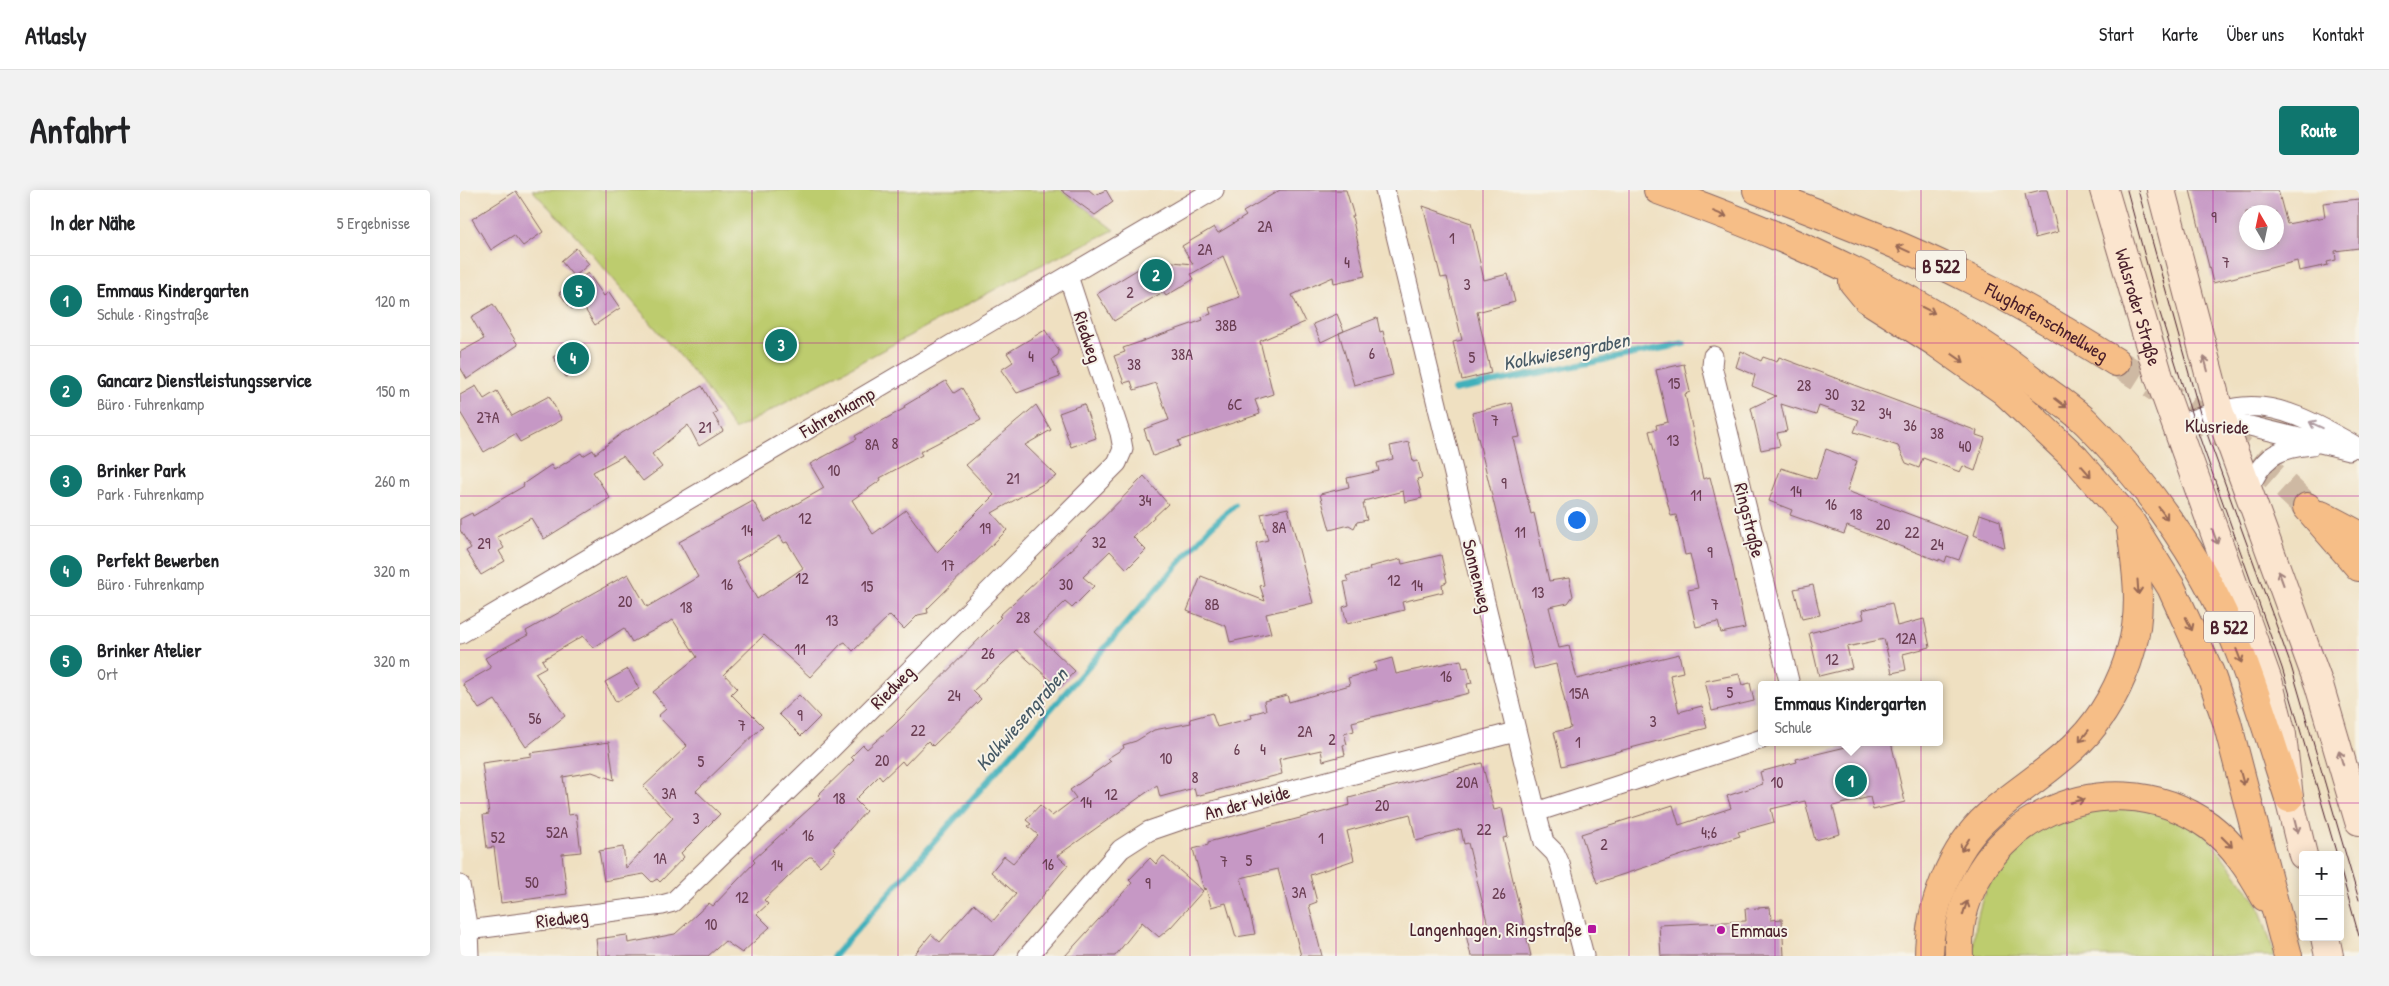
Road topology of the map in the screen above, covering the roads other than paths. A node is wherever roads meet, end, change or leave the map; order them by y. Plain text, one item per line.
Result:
1 (1214, 190) edge
2 (1385, 190) edge
3 (1658, 190) edge
4 (1757, 190) edge
5 (2104, 190) edge
6 (2160, 190) edge
7 (1838, 264) junction
8 (1068, 276) junction
9 (1713, 356) dead end
10 (2116, 362) tunnel mouth
11 (2221, 418) junction
12 (2176, 425) junction
13 (2325, 444) junction
14 (2359, 448) edge
15 (2359, 453) edge
16 (2248, 492) junction
17 (2130, 521) junction
18 (2359, 536) edge
19 (2359, 567) edge
20 (460, 634) edge
21 (1789, 681) edge
22 (1516, 732) junction
23 (1758, 740) edge
24 (2289, 798) junction
25 (1536, 812) junction
26 (2359, 821) edge
27 (2302, 851) edge
28 (460, 885) edge
29 (2281, 928) junction
30 (468, 930) junction
31 (2325, 941) edge
32 (469, 956) edge
33 (1028, 956) edge
34 (1584, 956) edge
35 (1929, 956) edge
36 (1959, 956) edge
37 (2288, 956) edge
38 (2329, 956) edge

1 - 8 street, Fuhrenkamp
2 - 22 street, Sonnenweg
3 -> 7 highway, B 522
10 -> 4 highway, Flughafenschnellweg / B 522
5 - 12 main road, Walsroder Straße
11 -> 6 main road
7 -> 17 highway
7 -> 24 highway, B 522
8 - 20 street, Fuhrenkamp
8 - 30 street, Riedweg
9 - 21 street, Ringstraße
11 - 12 street, Klusriede
11 - 13 street, Klusriede
14 -> 11 street, Klusriede
11 - 16 main road
12 -> 24 main road, Walsroder Straße
13 - 15 street, Klusriede
13 - 16 street, Klusriede
26 -> 16 main road
17 -> 29 highway
17 -> 35 highway
18 - 19 highway
22 - 25 street, Sonnenweg
22 - 33 street, An der Weide
23 - 25 street
24 -> 27 main road, Walsroder Straße
25 - 34 street, Sonnenweg
28 - 30 street
36 -> 29 highway
29 - 37 highway
30 - 32 street
31 - 38 main road

